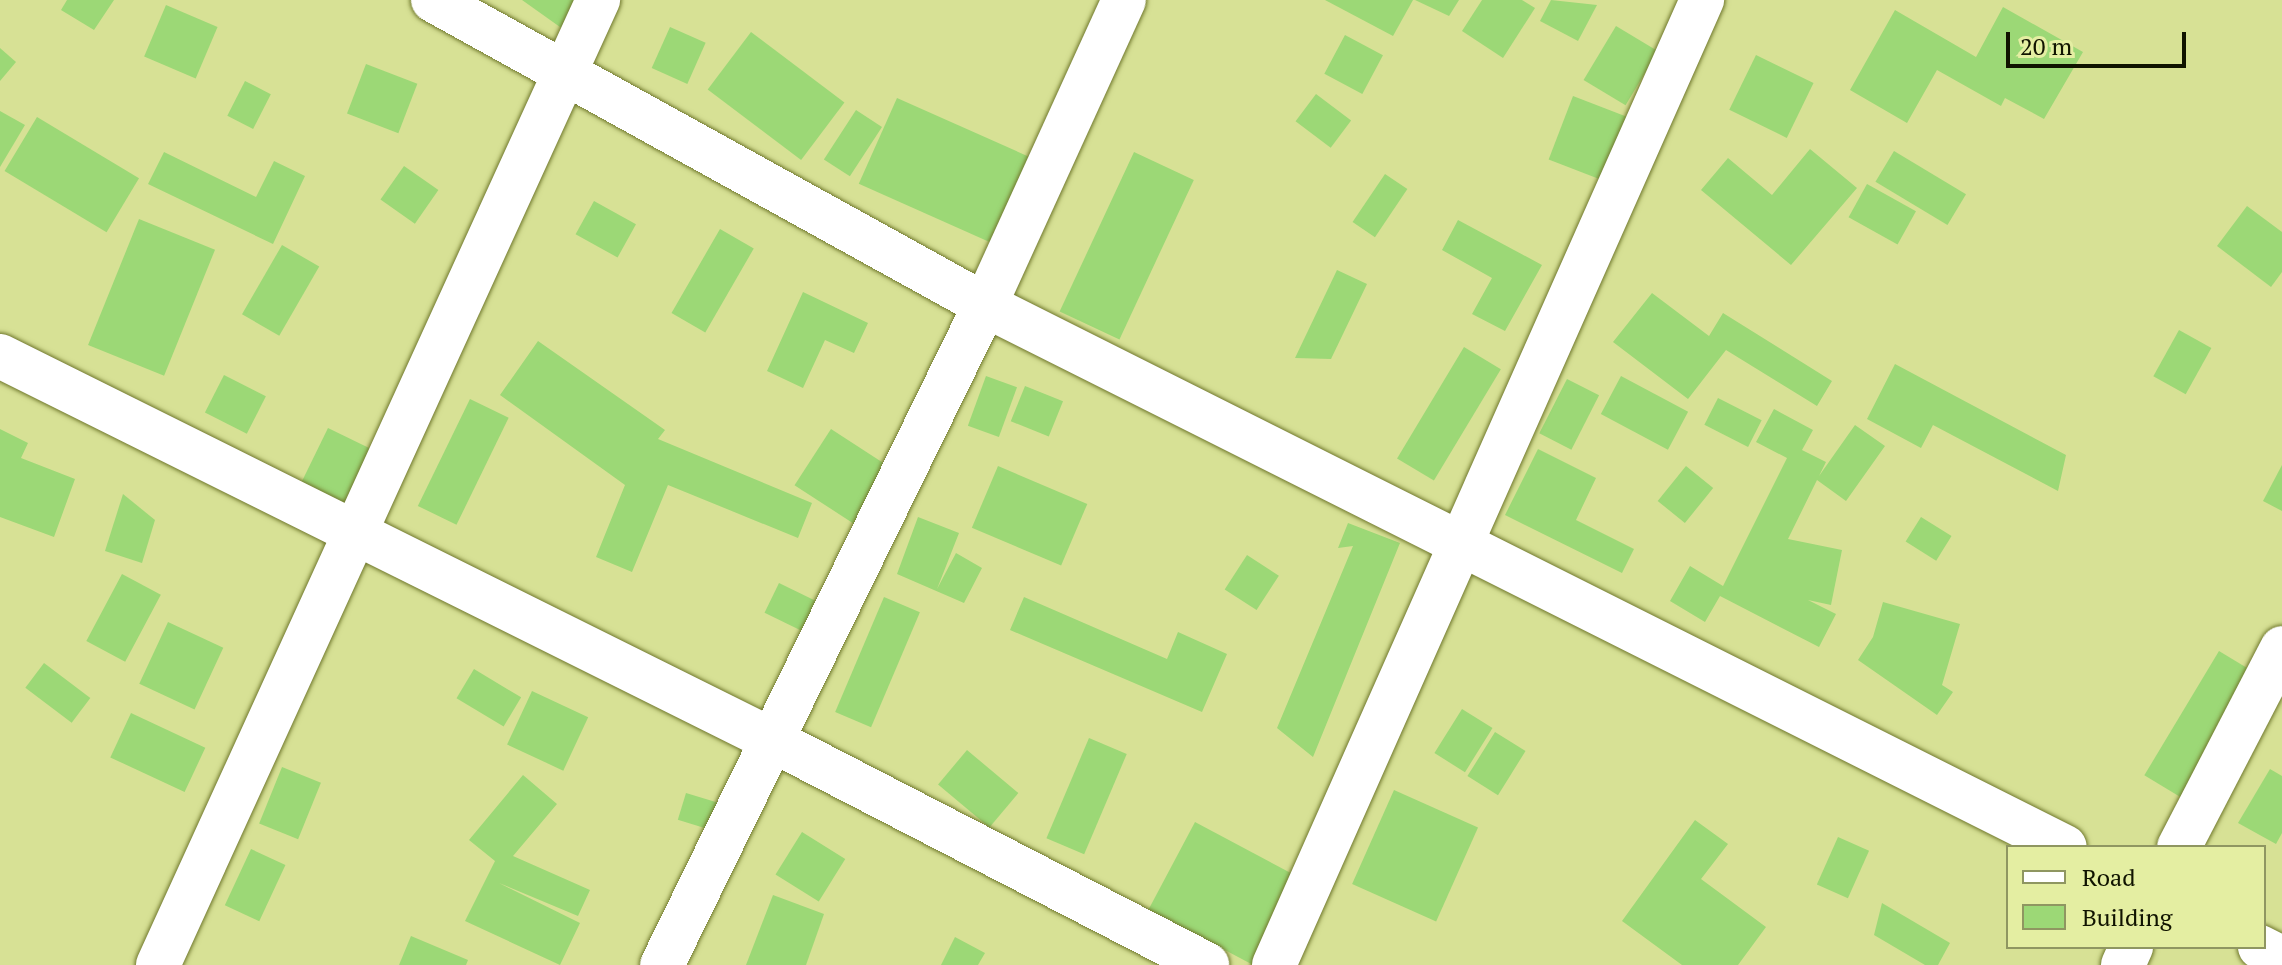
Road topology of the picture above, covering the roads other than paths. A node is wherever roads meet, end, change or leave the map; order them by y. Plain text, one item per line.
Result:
1 (433, 0) edge
2 (598, 0) edge
3 (1124, 0) edge
4 (1702, 0) edge
5 (565, 69) junction
6 (985, 305) junction
7 (0, 356) edge
8 (354, 531) junction
9 (1462, 547) junction
10 (2282, 648) edge
11 (770, 739) junction
12 (2061, 845) edge
13 (2180, 845) edge
14 (2264, 949) edge
15 (2282, 958) edge
16 (158, 965) edge
17 (662, 965) edge
18 (1207, 965) edge
19 (1274, 965) edge

1 - 5 street
2 - 5 street
3 - 6 street
4 - 9 street
5 - 6 street
5 - 8 street
6 - 9 street
6 - 11 street
7 - 8 street
8 - 11 street
8 - 16 street
9 - 12 street
9 - 19 street
10 - 13 street
11 - 17 street
11 - 18 street
14 - 15 street

